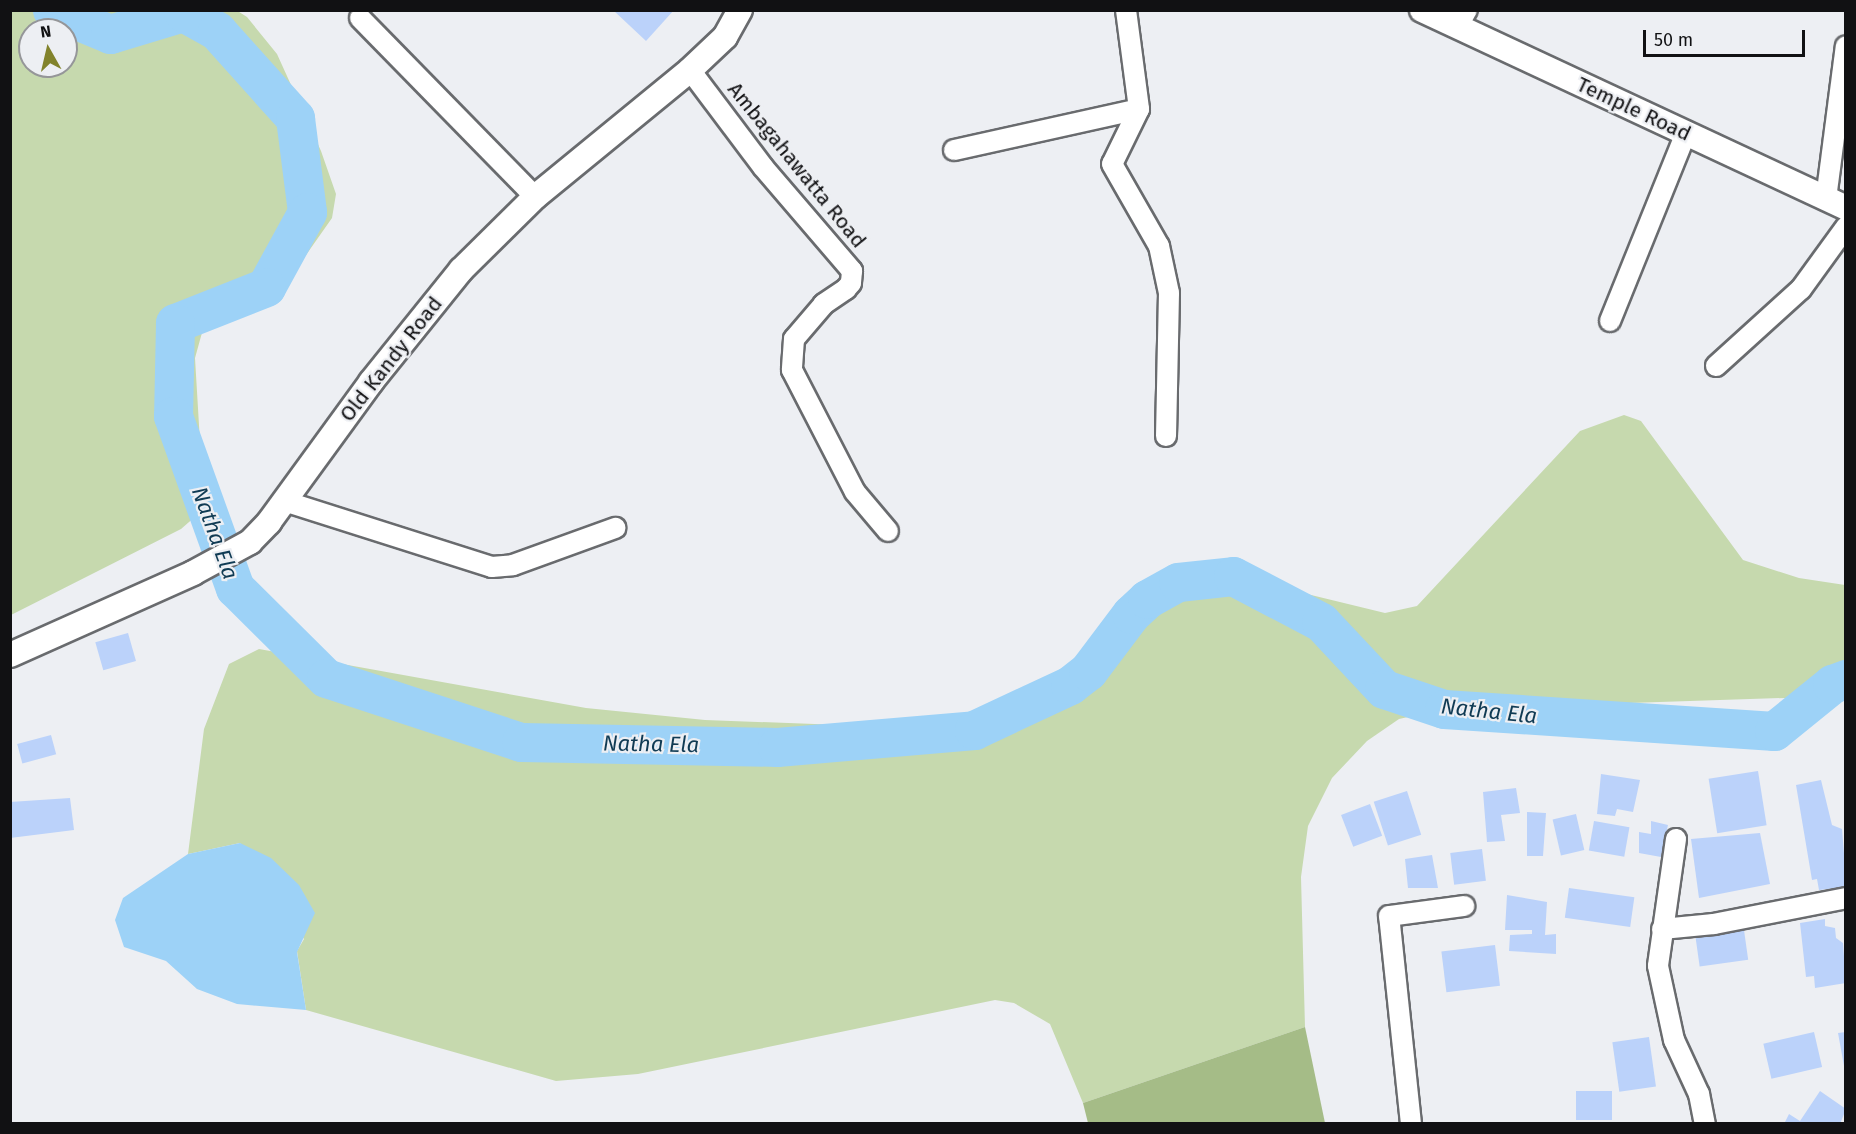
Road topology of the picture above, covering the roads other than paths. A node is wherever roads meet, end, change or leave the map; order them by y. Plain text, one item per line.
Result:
1 (740, 10) edge
2 (1126, 10) edge
3 (1423, 11) edge
4 (360, 18) dead end
5 (1462, 19) edge
6 (1845, 46) edge
7 (690, 70) junction
8 (1139, 109) junction
9 (1686, 133) junction
10 (954, 150) dead end
11 (535, 197) junction
12 (1836, 204) edge
13 (1845, 227) edge
14 (1610, 321) dead end
15 (1716, 366) dead end
16 (1166, 436) dead end
17 (284, 501) junction
18 (615, 528) dead end
19 (888, 531) dead end
20 (10, 655) edge
21 (1676, 839) dead end
22 (1845, 898) edge
23 (1464, 906) dead end
24 (1662, 929) junction
25 (1411, 1124) edge
26 (1705, 1124) edge

1 - 7 street, Old Kandy Road
2 - 8 street
3 - 5 street, Temple Road
4 - 11 street
5 - 9 street, Temple Road
6 - 12 street
7 - 11 street, Old Kandy Road
7 - 19 street, Ambagahawatta Road
8 - 10 street
8 - 16 street
9 - 12 street, Temple Road
9 - 14 street
11 - 17 street, Old Kandy Road
13 - 15 street
17 - 18 street
17 - 20 street, Old Kandy Road
21 - 24 street
22 - 24 street
23 - 25 street
24 - 26 street

